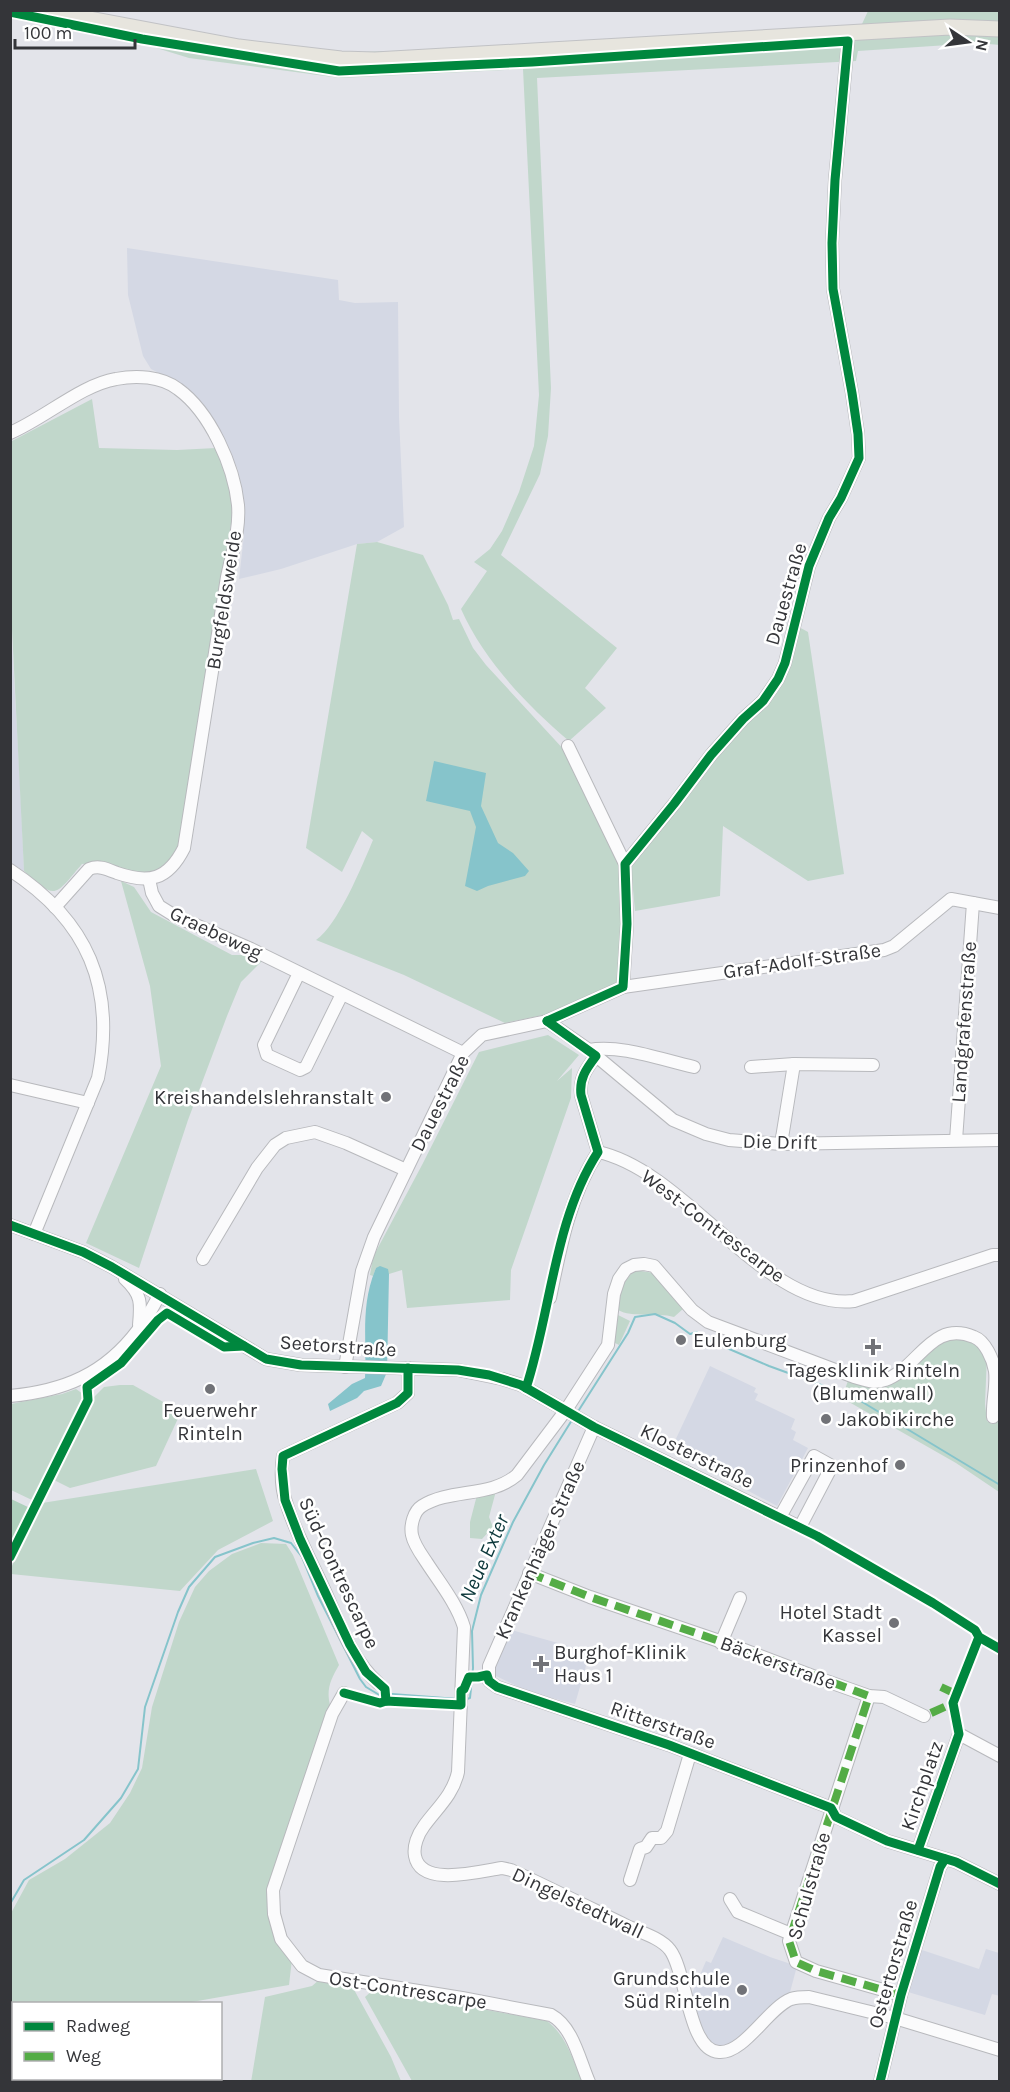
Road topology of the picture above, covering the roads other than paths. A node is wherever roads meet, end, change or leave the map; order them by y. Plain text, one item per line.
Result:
1 (42, 10) edge
2 (999, 29) edge
3 (847, 34) junction
4 (10, 433) edge
5 (568, 746) dead end
6 (625, 864) junction
7 (15, 873) edge
8 (149, 879) junction
9 (973, 903) junction
10 (55, 907) junction
11 (999, 908) edge
12 (299, 973) junction
13 (623, 987) junction
14 (342, 994) junction
15 (547, 1021) junction
16 (463, 1053) junction
17 (592, 1053) junction
18 (794, 1064) junction
19 (873, 1065) dead end
20 (693, 1067) dead end
21 (751, 1067) dead end
22 (10, 1085) edge
23 (88, 1102) junction
24 (956, 1140) junction
25 (999, 1140) edge
26 (781, 1144) junction
27 (598, 1152) junction
28 (406, 1170) junction
29 (10, 1225) edge
30 (34, 1234) junction
31 (999, 1255) edge
32 (203, 1259) dead end
33 (112, 1267) junction
34 (160, 1294) junction
35 (550, 1298) dead end
36 (139, 1329) junction
37 (349, 1367) junction
38 (408, 1368) junction
39 (10, 1396) edge
40 (572, 1414) junction
41 (993, 1417) dead end
42 (594, 1426) junction
43 (780, 1517) junction
44 (529, 1573) junction
45 (740, 1598) dead end
46 (722, 1643) junction
47 (487, 1675) joint
48 (378, 1683) dead end
49 (344, 1692) dead end
50 (869, 1696) junction
51 (924, 1716) dead end
52 (690, 1754) junction
53 (999, 1756) edge
54 (831, 1808) junction
55 (918, 1850) junction
56 (945, 1859) junction
57 (630, 1880) dead end
58 (999, 1884) edge
59 (730, 1899) dead end
60 (791, 1934) junction
61 (901, 1995) junction
62 (895, 2018) junction
63 (999, 2050) edge
64 (588, 2082) edge
65 (880, 2082) edge

1 - 3 main road
2 - 3 main road
3 - 6 street, Dauestraße
4 - 8 street, Burgfeldsweide
5 - 6 street
6 - 13 street
7 - 10 street
8 - 10 street
8 - 12 street, Graebeweg
9 - 11 street, Graf-Adolf-Straße
9 - 13 street, Graf-Adolf-Straße
9 - 24 street, Landgrafenstraße
10 - 23 street
12 - 14 street, Graebeweg
12 - 14 street
13 - 15 street, Dauestraße
14 - 16 street, Graebeweg
15 - 16 street, Dauestraße
15 - 17 street, Die Drift
16 - 28 street, Dauestraße
17 - 20 street
17 - 26 street, Die Drift
17 - 27 street
18 - 19 street
18 - 21 street
18 - 26 street
22 - 23 street
23 - 30 street
24 - 25 street, Die Drift
24 - 26 street, Die Drift
27 - 31 street, West-Contrescarpe
27 - 35 street
28 - 32 street
28 - 37 street, Dauestraße
29 - 30 street, Seetorstraße
30 - 33 street, Seetorstraße
33 - 34 street, Seetorstraße
33 - 36 street
34 - 36 street
34 - 37 street, Seetorstraße
36 - 39 street
37 - 38 street, Seetorstraße
38 - 40 street, Seetorstraße
38 - 48 street, Süd-Contrescarpe
40 - 41 street
40 - 42 street, Klosterstraße
40 - 62 street, Dingelstedtwall
42 - 43 street, Klosterstraße
42 - 44 street, Krankenhäger Straße
43 - 43 street, Klosterstraße
44 - 46 street, Bäckerstraße
44 - 47 street, Krankenhäger Straße
45 - 46 street
46 - 50 street, Bäckerstraße
47 - 52 street, Ritterstraße
49 - 64 street, Ost-Contrescarpe
50 - 51 street, Bäckerstraße
50 - 54 street, Schulstraße
52 - 54 street, Ritterstraße
52 - 57 street
53 - 55 street, Kirchplatz
54 - 55 street, Ritterstraße
54 - 60 street, Schulstraße
55 - 56 street, Ritterstraße
56 - 58 street, Ritterstraße
56 - 61 street, Ostertorstraße
59 - 60 street
60 - 61 street, Schulstraße
61 - 62 street, Ostertorstraße
62 - 63 street
62 - 65 street, Ostertorstraße

